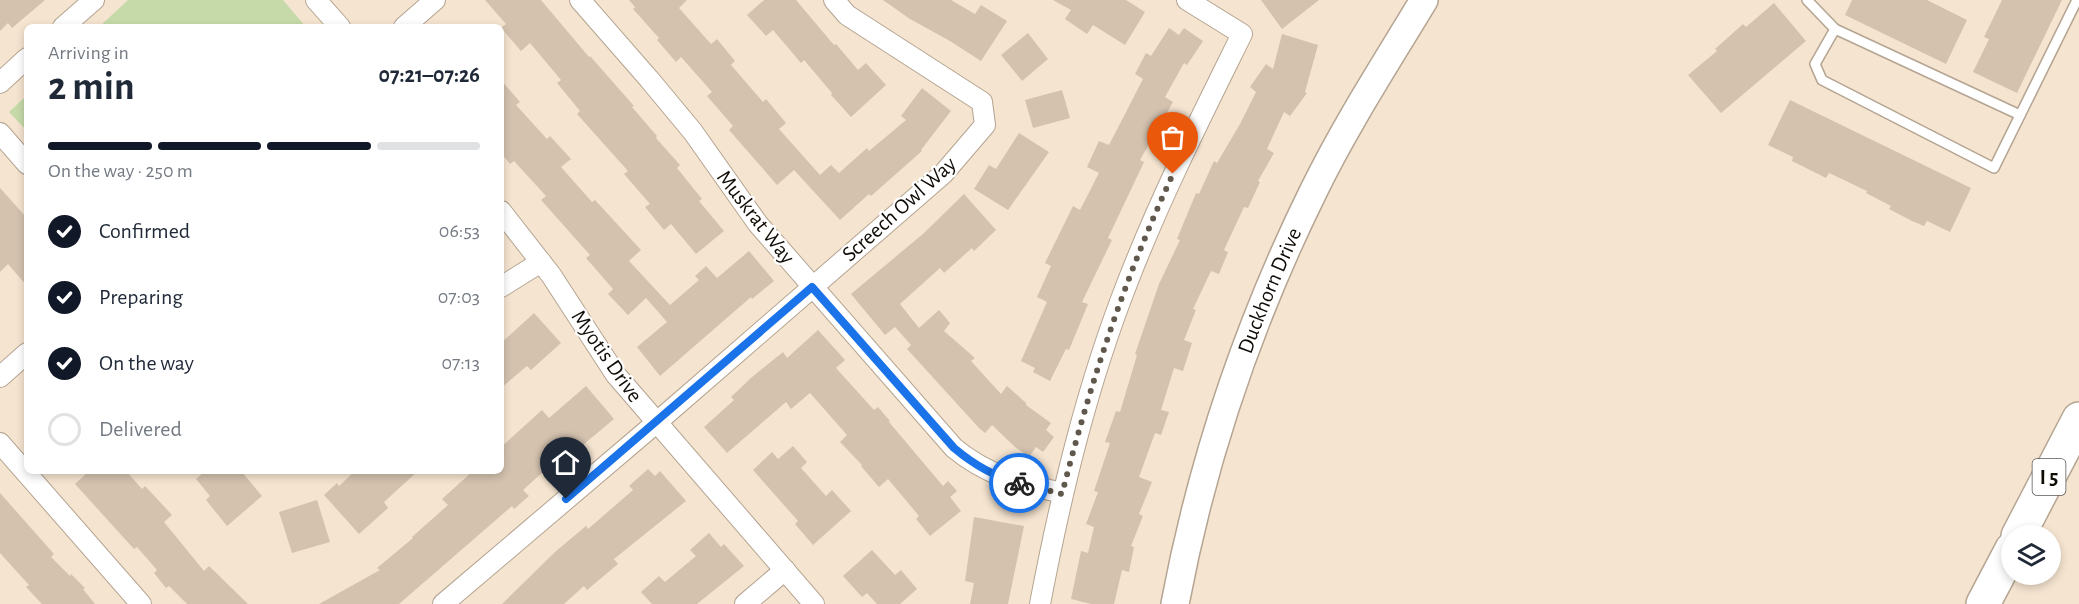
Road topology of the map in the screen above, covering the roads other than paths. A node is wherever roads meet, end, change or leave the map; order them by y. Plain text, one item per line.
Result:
1 (94, 0) edge
2 (316, 0) edge
3 (435, 0) edge
4 (580, 0) edge
5 (834, 0) edge
6 (1187, 0) edge
7 (1424, 0) edge
8 (1807, 0) edge
9 (2077, 0) edge
10 (66, 24) edge
11 (337, 24) edge
12 (407, 24) edge
13 (1835, 29) junction
14 (24, 61) edge
15 (0, 83) edge
16 (2020, 116) junction
17 (0, 133) edge
18 (24, 161) edge
19 (504, 215) edge
20 (541, 261) junction
21 (504, 285) edge
22 (812, 287) junction
23 (24, 356) edge
24 (0, 377) edge
25 (2079, 419) edge
26 (656, 423) junction
27 (0, 443) edge
28 (24, 470) edge
29 (27, 474) edge
30 (1062, 494) junction
31 (2024, 525) edge
32 (785, 570) junction
33 (2001, 570) edge
34 (141, 604) edge
35 (443, 604) edge
36 (745, 604) edge
37 (814, 604) edge
38 (1040, 604) edge
39 (1175, 604) edge
40 (1983, 604) edge

1 - 10 street
2 - 11 street
3 - 12 street
4 - 22 street, Muskrat Way
5 - 22 street, Screech Owl Way
6 - 30 street
7 - 39 street, Duckhorn Drive
8 - 13 lane
9 - 16 lane
13 - 16 lane
13 - 16 lane
14 - 15 street
17 - 18 street
19 - 20 street, Myotis Drive
20 - 21 street
20 - 26 street, Myotis Drive
22 - 26 street, Screech Owl Way
22 - 30 street, Muskrat Way
23 - 24 street
25 - 31 highway, I 5
26 - 32 street, Myotis Drive
26 - 35 street, Screech Owl Way
27 - 28 street
29 - 34 street
30 - 38 street
32 - 36 street
32 - 37 street, Myotis Drive
33 - 40 highway

